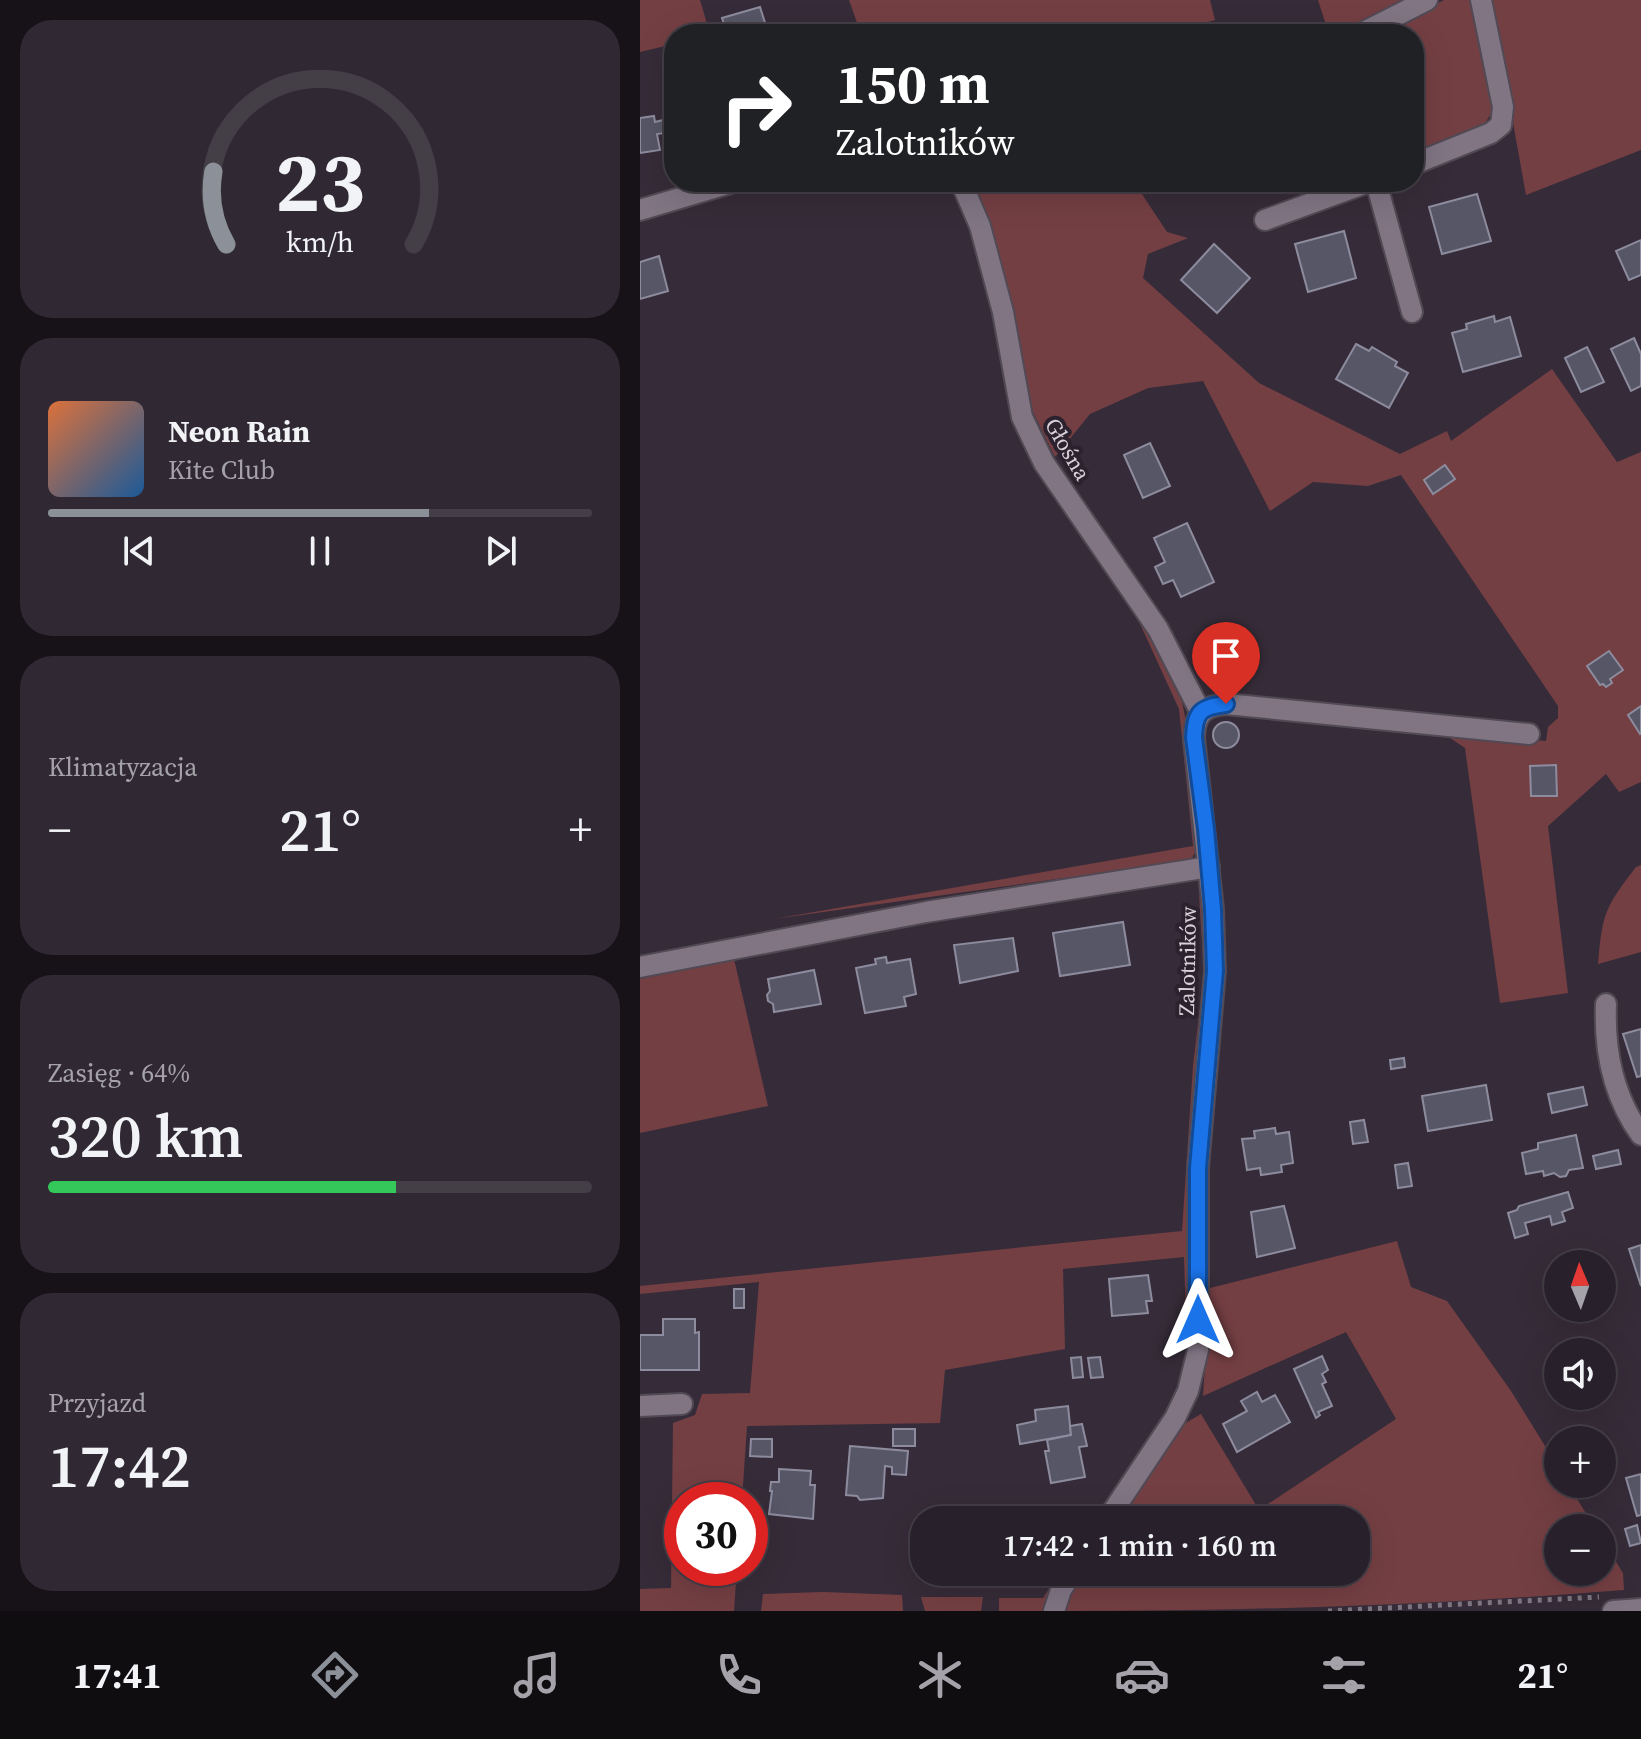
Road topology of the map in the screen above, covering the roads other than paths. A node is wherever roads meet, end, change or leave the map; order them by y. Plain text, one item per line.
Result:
1 (1427, 0) edge
2 (1481, 0) edge
3 (1380, 24) edge
4 (1424, 160) edge
5 (700, 192) edge
6 (965, 192) edge
7 (1342, 192) edge
8 (1379, 192) edge
9 (640, 210) edge
10 (1265, 220) dead end
11 (1412, 312) dead end
12 (1200, 711) junction
13 (1529, 734) dead end
14 (1209, 867) junction
15 (640, 967) edge
16 (1606, 1004) dead end
17 (1641, 1135) edge
18 (682, 1404) dead end
19 (640, 1406) edge
20 (1116, 1506) edge
21 (1063, 1586) edge
22 (1608, 1604) edge
23 (1641, 1609) edge
24 (1054, 1611) edge

1 - 3 street
2 - 4 street
5 - 9 street
6 - 12 street, Głośna
7 - 10 street
8 - 11 street
12 - 13 street
12 - 14 street, Zalotników
14 - 15 street
14 - 20 street, Zalotników
16 - 17 street
18 - 19 street
21 - 24 street
22 - 23 street

